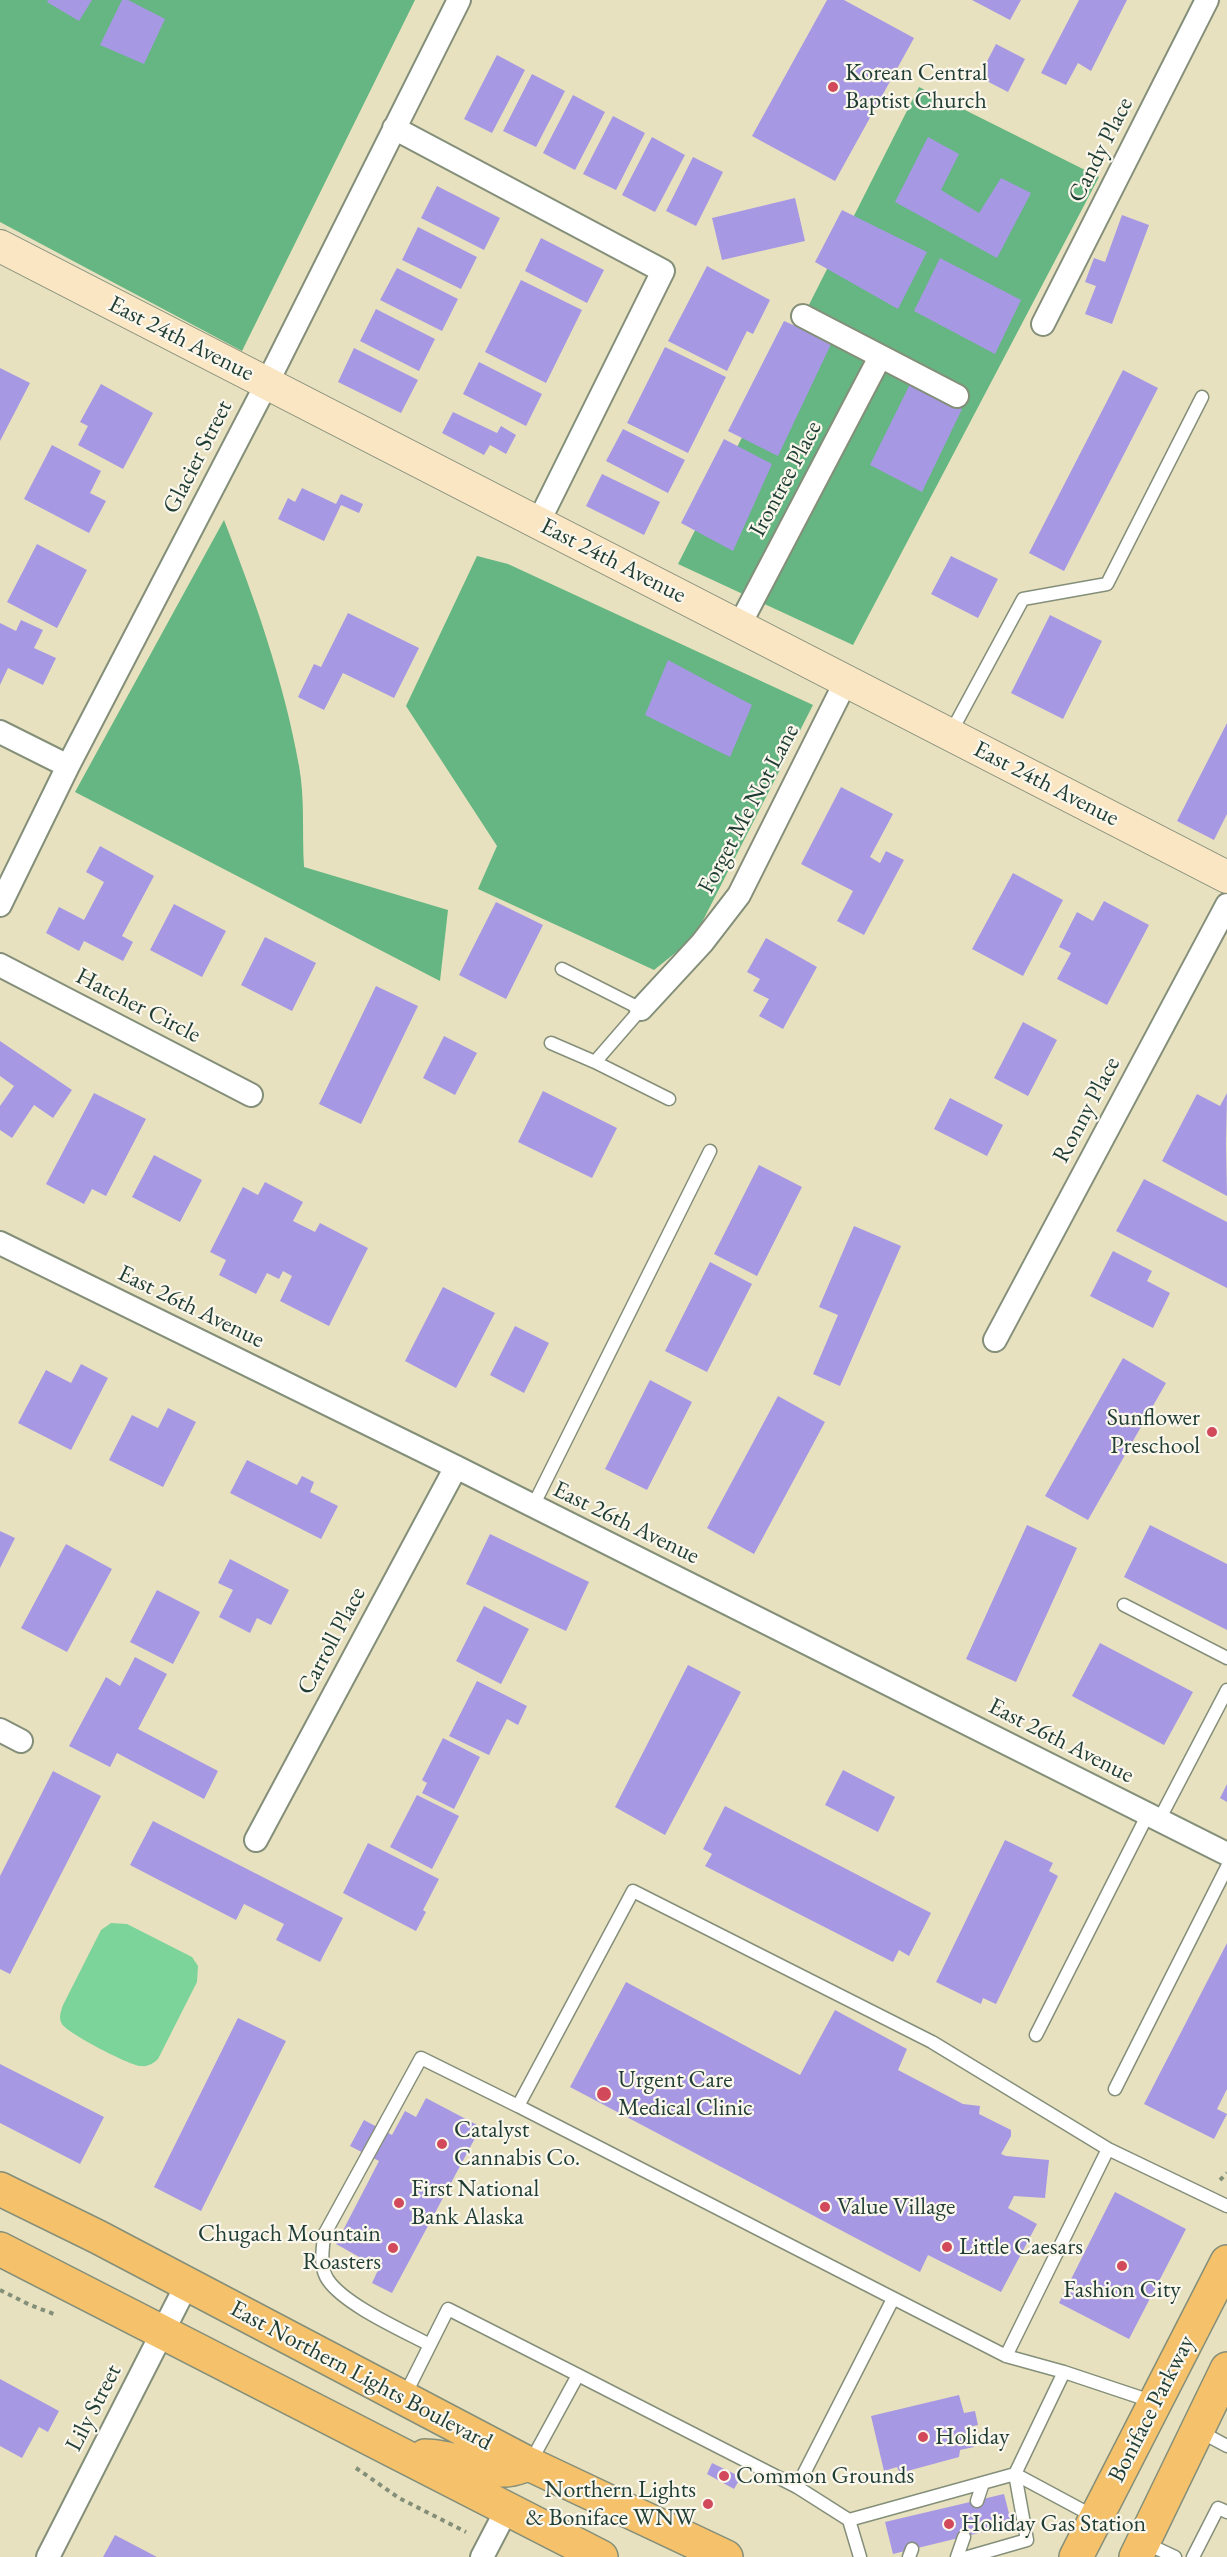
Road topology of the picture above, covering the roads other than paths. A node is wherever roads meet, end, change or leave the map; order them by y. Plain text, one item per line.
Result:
1 (459, 0) edge
2 (1208, 0) edge
3 (394, 128) junction
4 (0, 246) edge
5 (803, 316) dead end
6 (1043, 324) dead end
7 (880, 357) junction
8 (267, 383) junction
9 (957, 396) dead end
10 (1202, 397) dead end
11 (538, 523) junction
12 (739, 626) junction
13 (846, 681) junction
14 (0, 732) edge
15 (950, 735) junction
16 (68, 766) junction
17 (1227, 877) edge
18 (0, 905) edge
19 (1227, 905) edge
20 (0, 965) edge
21 (562, 969) dead end
22 (641, 1009) junction
23 (550, 1043) dead end
24 (595, 1062) junction
25 (251, 1095) dead end
26 (669, 1099) dead end
27 (710, 1151) dead end
28 (0, 1243) edge
29 (995, 1340) dead end
30 (456, 1467) junction
31 (533, 1506) junction
32 (1124, 1605) dead end
33 (1227, 1658) edge
34 (1227, 1690) edge
35 (0, 1730) edge
36 (21, 1741) dead end
37 (1154, 1817) junction
38 (256, 1840) dead end
39 (1227, 1854) edge
40 (1227, 1867) edge
41 (1036, 2035) dead end
42 (1115, 2089) dead end
43 (518, 2106) junction
44 (1108, 2149) junction
45 (0, 2189) edge
46 (1227, 2206) edge
47 (0, 2249) edge
48 (1227, 2262) edge
49 (187, 2284) junction
50 (893, 2299) junction
51 (162, 2332) junction
52 (430, 2345) junction
53 (1006, 2356) junction
54 (1227, 2369) edge
55 (1064, 2372) junction
56 (578, 2375) junction
57 (403, 2398) junction
58 (1156, 2402) junction
59 (1197, 2430) junction
60 (1227, 2446) edge
61 (403, 2456) junction
62 (529, 2464) junction
63 (1015, 2474) junction
64 (983, 2483) junction
65 (796, 2487) junction
66 (927, 2499) junction
67 (977, 2501) dead end
68 (507, 2509) junction
69 (1227, 2512) edge
70 (922, 2514) dead end
71 (1096, 2518) junction
72 (849, 2520) junction
73 (964, 2537) dead end
74 (1140, 2550) edge
75 (48, 2557) edge
76 (482, 2557) edge
77 (601, 2557) edge
78 (726, 2557) edge
79 (860, 2557) edge
80 (957, 2557) edge
81 (968, 2557) edge
82 (1076, 2557) edge
83 (1175, 2557) edge
84 (1193, 2557) edge

1 - 3 street, Glacier Street
2 - 6 street, Candy Place
3 - 8 street, Glacier Street
3 - 11 street
4 - 8 street, East 24th Avenue
5 - 7 street
7 - 9 street
7 - 12 street, Irontree Place
8 - 11 street, East 24th Avenue
8 - 16 street, Glacier Street
10 - 15 lane
11 - 12 street, East 24th Avenue
12 - 13 street, East 24th Avenue
13 - 15 street, East 24th Avenue
13 - 22 street, Forget Me Not Lane
14 - 16 street
15 - 17 street, East 24th Avenue
16 - 18 street, Glacier Street
19 - 29 street, Ronny Place
20 - 25 street, Hatcher Circle
21 - 22 lane
22 - 24 lane
23 - 24 lane
24 - 26 lane
27 - 31 lane
28 - 30 street, East 26th Avenue
30 - 31 street, East 26th Avenue
30 - 38 street, Carroll Place
31 - 37 street, East 26th Avenue
32 - 33 lane
34 - 37 lane
35 - 36 street
37 - 39 street, East 26th Avenue
37 - 41 lane
40 - 42 lane
43 - 44 lane
43 - 50 lane
43 - 52 lane
44 - 46 lane
44 - 53 lane
45 - 49 main road, East Northern Lights Boulevard
47 - 51 main road, East Northern Lights Boulevard
48 - 58 main road, Boniface Parkway
49 - 51 street, Lily Street
49 - 57 main road, East Northern Lights Boulevard
50 - 53 lane
50 - 65 lane
51 - 61 main road, East Northern Lights Boulevard
51 - 75 street, Lily Street
52 - 56 lane
52 - 57 lane
53 - 55 lane
54 - 59 main road, Boniface Parkway
55 - 58 lane
55 - 63 lane
56 - 62 lane
56 - 65 lane
57 - 62 main road, East Northern Lights Boulevard
58 - 71 main road, Boniface Parkway
59 - 60 lane
59 - 74 main road, Boniface Parkway
61 - 62 main road
61 - 68 main road, East Northern Lights Boulevard
62 - 78 main road, East Northern Lights Boulevard
63 - 64 lane
63 - 71 lane
63 - 81 lane
64 - 66 lane
64 - 67 lane
65 - 72 lane
66 - 70 lane
66 - 72 lane
68 - 76 street
68 - 77 main road, East Northern Lights Boulevard
69 - 84 lane
71 - 82 main road, Boniface Parkway
72 - 79 lane
73 - 80 lane
74 - 83 lane

